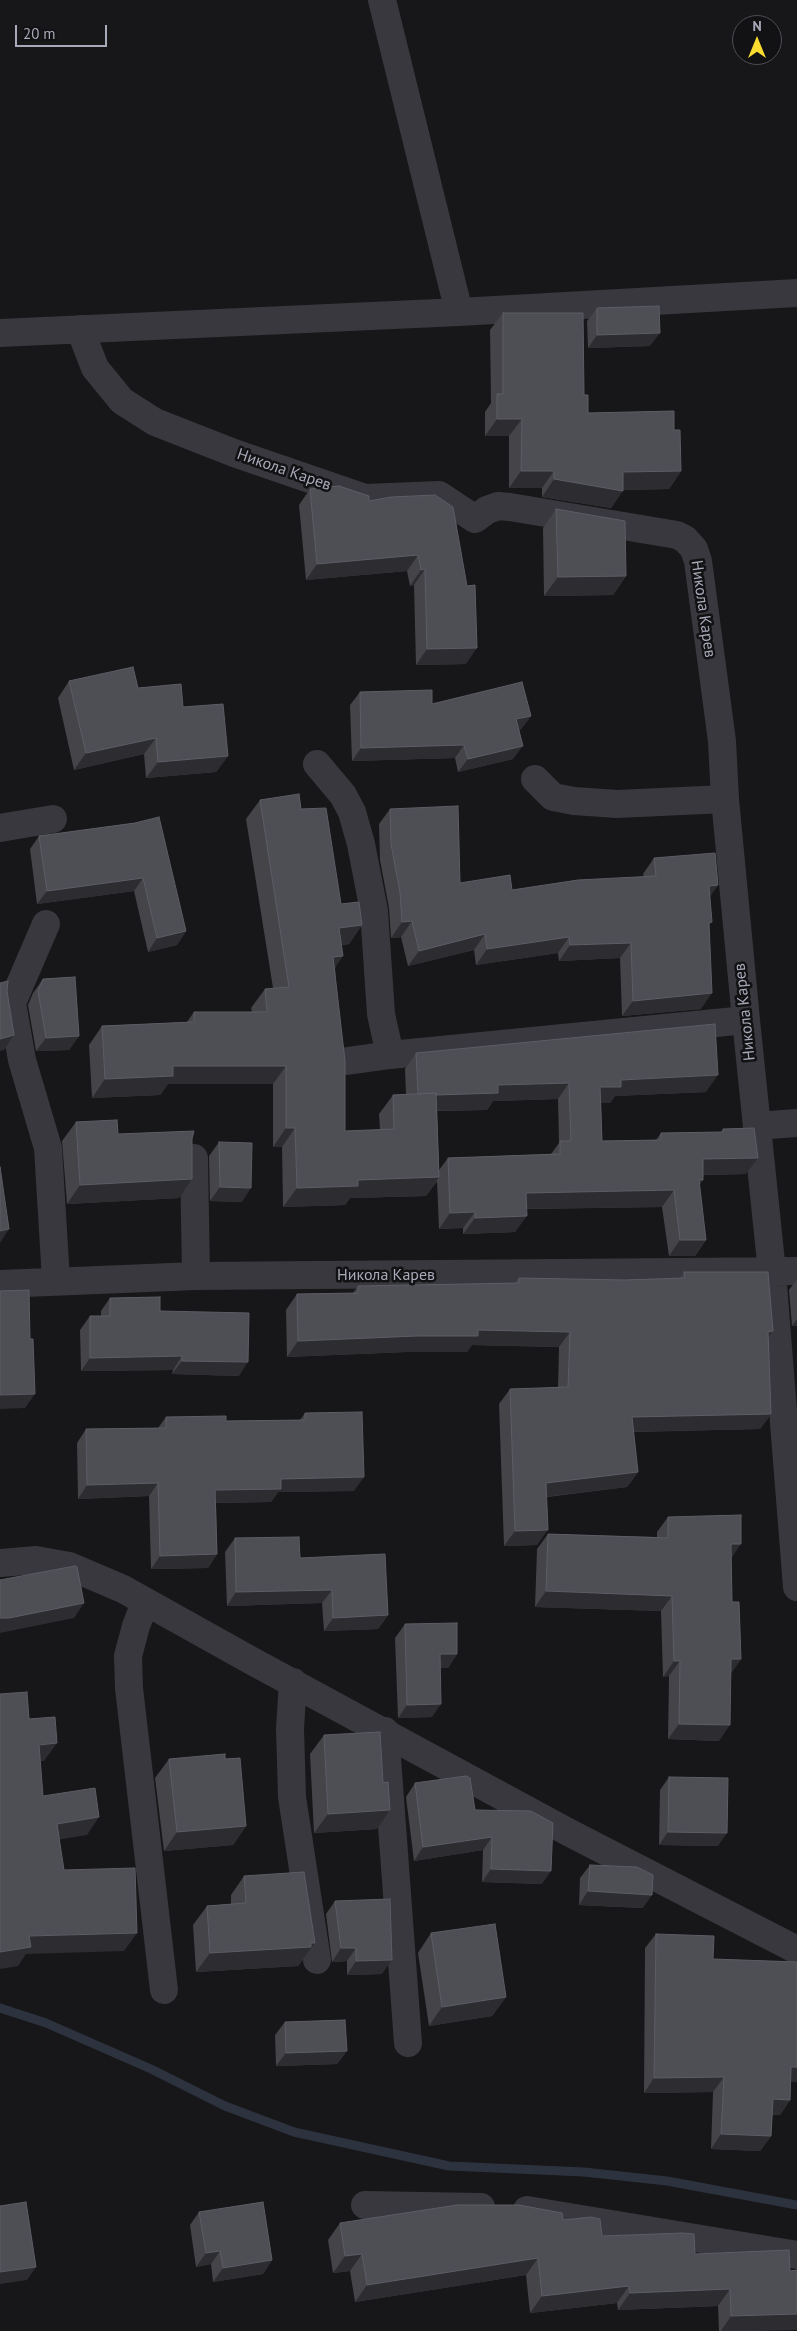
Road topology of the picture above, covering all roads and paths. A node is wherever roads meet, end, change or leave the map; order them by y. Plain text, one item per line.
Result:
1 (382, 0) edge
2 (797, 293) edge
3 (459, 312) junction
4 (80, 329) junction
5 (0, 333) edge
6 (317, 764) dead end
7 (535, 779) dead end
8 (725, 799) junction
9 (53, 819) dead end
10 (0, 828) edge
11 (46, 924) dead end
12 (746, 1020) junction
13 (390, 1055) junction
14 (347, 1061) edge
15 (797, 1123) edge
16 (757, 1126) junction
17 (194, 1158) edge
18 (785, 1272) edge
19 (196, 1276) junction
20 (56, 1280) junction
21 (0, 1284) edge
22 (0, 1563) edge
23 (797, 1587) edge
24 (145, 1603) junction
25 (293, 1682) junction
26 (385, 1731) junction
27 (797, 1950) edge
28 (317, 1960) edge
29 (164, 1990) dead end
30 (408, 2043) dead end
31 (366, 2205) dead end
32 (797, 2255) edge

1 - 3 street
2 - 3 street
3 - 4 street
4 - 5 street
4 - 8 street, Никола Карев
6 - 13 street
7 - 8 street
8 - 12 street, Никола Карев
9 - 10 street
11 - 20 street
12 - 13 street
12 - 16 street, Никола Карев
13 - 14 street
15 - 16 street
16 - 18 street, Никола Карев
17 - 19 street
18 - 19 street, Никола Карев
18 - 23 street
19 - 20 street, Никола Карев
20 - 21 street, Никола Карев
22 - 24 street
24 - 25 street
24 - 29 street
25 - 26 street
25 - 28 street
26 - 27 street
26 - 30 street
31 - 32 street

